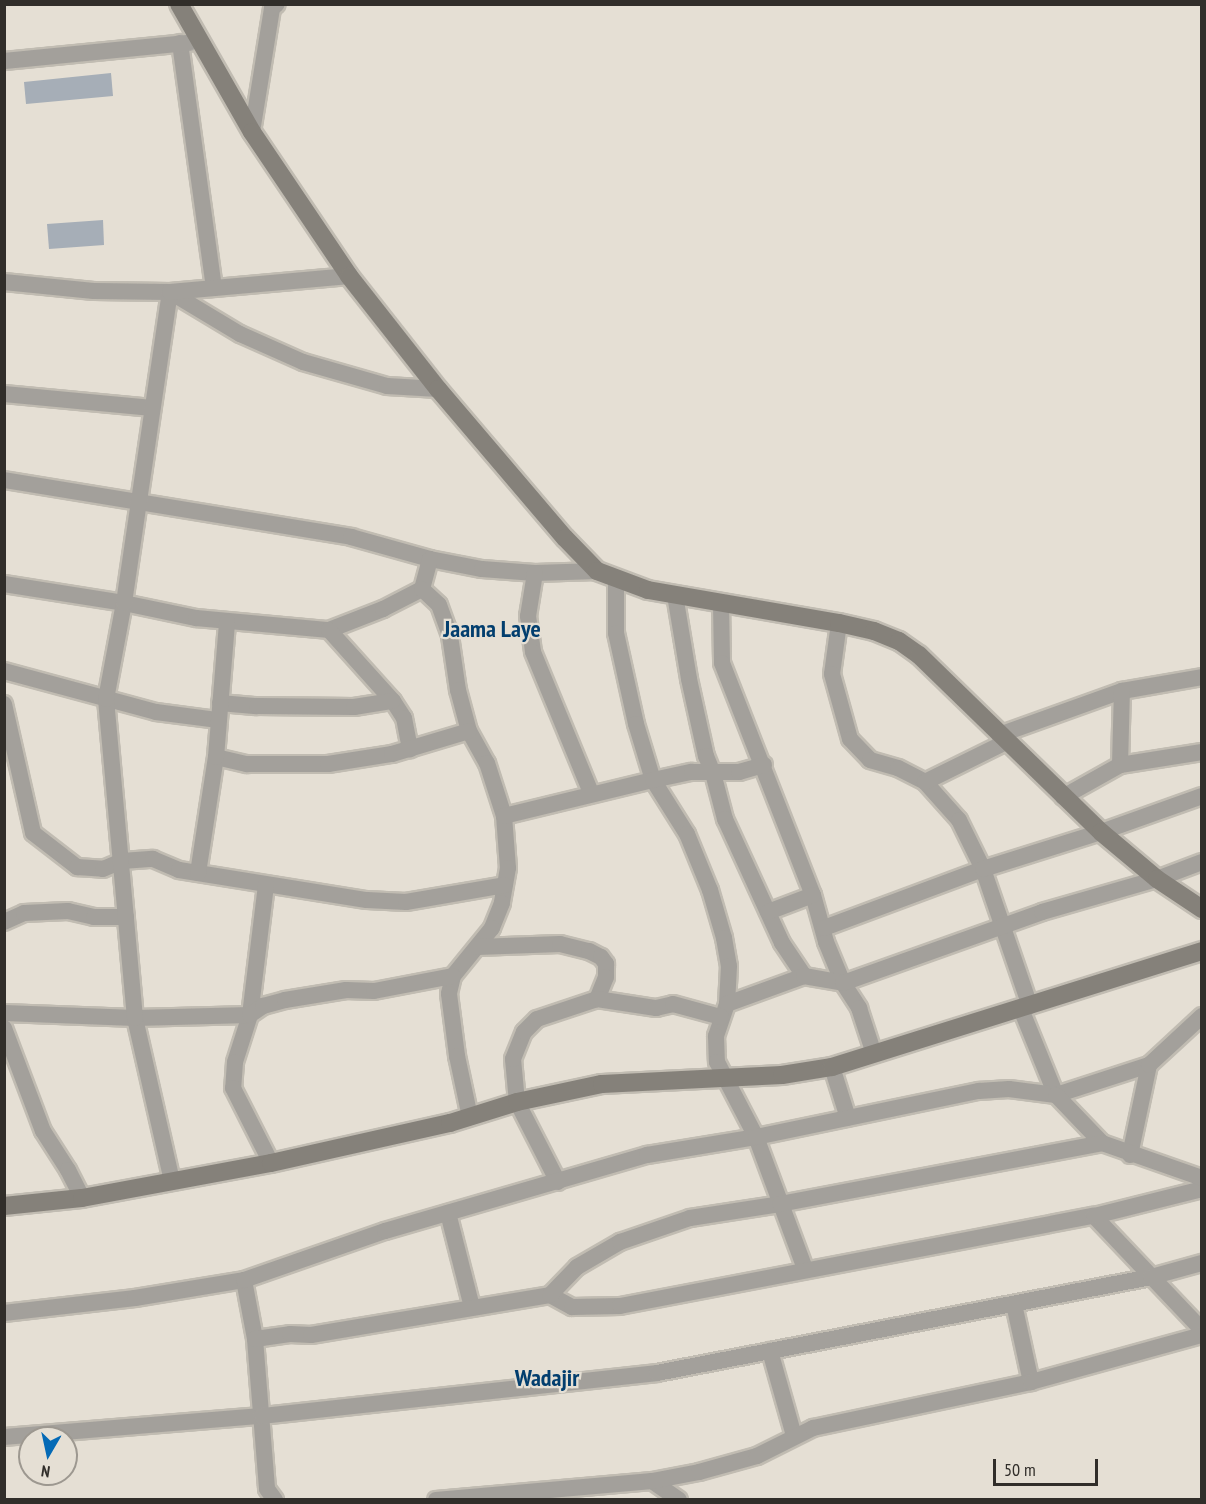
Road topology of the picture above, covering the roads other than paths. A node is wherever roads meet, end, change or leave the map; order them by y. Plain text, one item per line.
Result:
1 (179, 4) edge
2 (277, 4) edge
3 (199, 42) junction
4 (180, 43) junction
5 (4, 61) edge
6 (252, 132) junction
7 (349, 276) junction
8 (4, 282) edge
9 (214, 288) junction
10 (170, 292) junction
11 (438, 389) junction
12 (4, 394) edge
13 (152, 408) junction
14 (4, 480) edge
15 (137, 503) junction
16 (430, 559) junction
17 (597, 571) junction
18 (535, 573) junction
19 (616, 580) junction
20 (4, 584) edge
21 (422, 589) junction
22 (675, 595) junction
23 (124, 603) junction
24 (721, 603) junction
25 (228, 622) junction
26 (839, 623) junction
27 (329, 630) junction
28 (4, 671) edge
29 (1202, 677) edge
30 (1122, 691) junction
31 (106, 699) junction
32 (393, 701) junction
33 (220, 702) junction
34 (6, 714) edge
35 (218, 720) junction
36 (469, 732) junction
37 (1002, 738) junction
38 (410, 748) junction
39 (1202, 752) edge
40 (216, 757) junction
41 (764, 765) junction
42 (1120, 765) junction
43 (713, 772) junction
44 (652, 780) junction
45 (926, 782) junction
46 (591, 793) junction
47 (1202, 796) edge
48 (1063, 797) junction
49 (504, 816) junction
50 (1101, 832) junction
51 (122, 861) junction
52 (1202, 862) edge
53 (983, 868) junction
54 (198, 873) junction
55 (1157, 879) junction
56 (266, 885) junction
57 (505, 885) junction
58 (813, 895) junction
59 (1202, 909) edge
60 (768, 912) junction
61 (126, 917) junction
62 (4, 922) edge
63 (1003, 926) junction
64 (824, 928) junction
65 (477, 947) junction
66 (1202, 951) edge
67 (453, 976) junction
68 (804, 976) junction
69 (843, 983) junction
70 (597, 999) junction
71 (1026, 1008) junction
72 (724, 1011) junction
73 (4, 1013) edge
74 (250, 1015) junction
75 (1202, 1016) edge
76 (135, 1018) junction
77 (4, 1028) edge
78 (874, 1054) junction
79 (1149, 1065) junction
80 (832, 1067) junction
81 (726, 1079) junction
82 (1056, 1095) junction
83 (517, 1102) junction
84 (470, 1117) junction
85 (848, 1118) junction
86 (756, 1137) junction
87 (1102, 1143) junction
88 (1130, 1155) junction
89 (271, 1163) junction
90 (1202, 1178) edge
91 (172, 1181) junction
92 (558, 1182) junction
93 (1202, 1189) edge
94 (82, 1198) junction
95 (780, 1204) junction
96 (4, 1206) edge
97 (448, 1213) junction
98 (1094, 1216) junction
99 (1202, 1263) edge
100 (805, 1269) junction
101 (1151, 1278) junction
102 (244, 1280) junction
103 (550, 1295) junction
104 (1014, 1304) junction
105 (472, 1307) junction
106 (4, 1312) edge
107 (1202, 1330) edge
108 (1202, 1335) edge
109 (255, 1339) junction
110 (770, 1351) junction
111 (1031, 1382) junction
112 (262, 1416) junction
113 (794, 1436) junction
114 (4, 1437) edge
115 (652, 1481) junction
116 (275, 1500) edge
117 (436, 1500) edge
118 (679, 1500) edge

1 - 3 street
2 - 6 street
3 - 4 street
3 - 6 street
4 - 5 street
4 - 9 street
6 - 7 street
7 - 9 street
7 - 11 street
8 - 10 street
9 - 10 street
10 - 11 street
10 - 13 street
11 - 17 street
12 - 13 street
13 - 15 street
14 - 15 street
15 - 16 street
15 - 23 street
16 - 18 street
16 - 21 street
17 - 18 street
17 - 19 street
18 - 46 street
19 - 22 street
19 - 44 street
20 - 23 street
21 - 27 street
21 - 36 street
22 - 24 street
22 - 43 street
23 - 25 street
23 - 31 street
24 - 26 street
24 - 41 street
25 - 27 street
25 - 33 street
26 - 37 street
26 - 45 street
27 - 32 street
28 - 31 street
29 - 30 street
30 - 37 street
30 - 42 street
31 - 35 street
31 - 51 street
32 - 33 street
32 - 38 street
33 - 35 street
34 - 51 street
35 - 40 street
36 - 38 street
36 - 49 street
37 - 45 street
37 - 48 street
38 - 40 street
39 - 42 street
40 - 54 street
41 - 43 street
41 - 58 street
42 - 48 street
43 - 44 street
43 - 60 street
44 - 46 street
44 - 72 street
45 - 53 street
46 - 49 street
47 - 50 street
48 - 50 street
49 - 57 street
50 - 53 street
50 - 55 street
51 - 54 street
51 - 61 street
52 - 55 street
53 - 63 street
53 - 64 street
54 - 56 street
55 - 59 street
55 - 63 street
56 - 57 street
56 - 74 street
57 - 65 street
58 - 60 street
58 - 64 street
60 - 68 street
61 - 62 street
61 - 76 street
63 - 69 street
63 - 71 street
64 - 69 street
65 - 67 street
65 - 70 street
66 - 71 street
67 - 74 street
67 - 84 street
68 - 69 street
68 - 72 street
69 - 78 street
70 - 72 street
70 - 83 street
71 - 78 street
71 - 82 street
72 - 81 street
73 - 76 street
74 - 76 street
74 - 89 street
75 - 79 street
76 - 91 street
77 - 94 street
78 - 80 street
79 - 82 street
79 - 88 street
80 - 81 street
80 - 85 street
81 - 83 street
81 - 86 street
82 - 85 street
82 - 87 street
83 - 84 street
83 - 92 street
84 - 89 street
85 - 86 street
86 - 92 street
86 - 95 street
87 - 88 street
87 - 95 street
88 - 90 street
89 - 91 street
91 - 94 street
92 - 97 street
93 - 98 street
94 - 96 street
95 - 100 street
95 - 103 street
97 - 102 street
97 - 105 street
98 - 100 street
98 - 101 street
99 - 101 street
100 - 103 street
101 - 104 street
101 - 107 street
102 - 106 street
102 - 109 street
103 - 105 street
104 - 110 street
104 - 111 street
105 - 109 street
108 - 111 street
109 - 112 street
110 - 112 street
110 - 113 street
111 - 113 street
112 - 114 street
112 - 116 street
113 - 115 street
115 - 117 street
115 - 118 street

